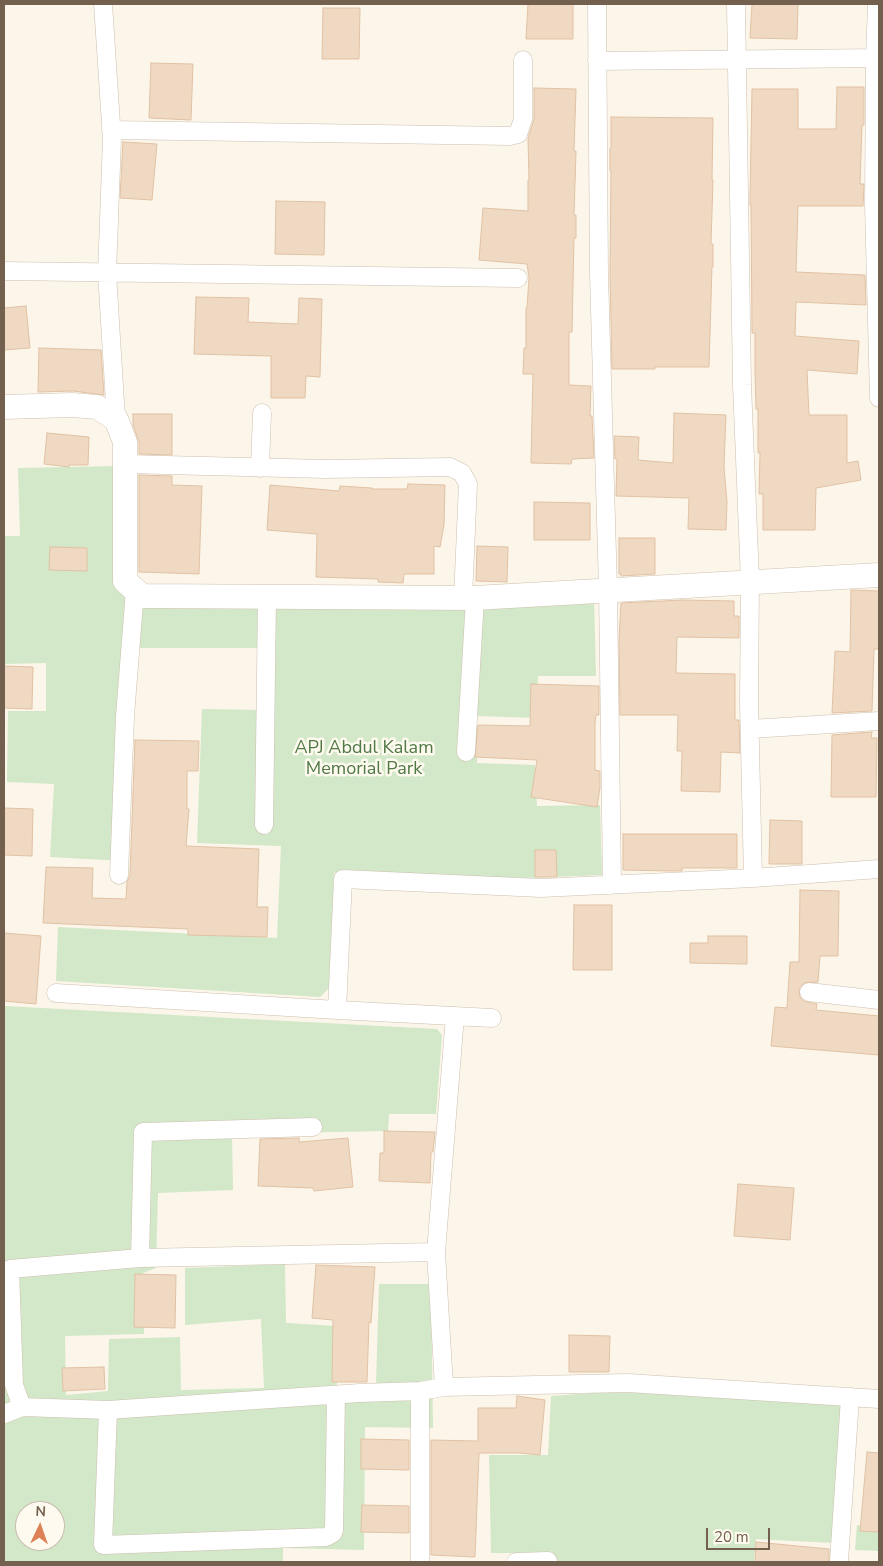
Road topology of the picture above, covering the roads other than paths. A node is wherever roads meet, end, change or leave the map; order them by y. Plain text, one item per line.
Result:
1 (104, 4) edge
2 (597, 4) edge
3 (736, 4) edge
4 (877, 4) edge
5 (877, 58) edge
6 (736, 59) junction
7 (524, 60) dead end
8 (597, 61) junction
9 (111, 130) junction
10 (877, 204) edge
11 (4, 271) edge
12 (107, 274) junction
13 (518, 278) dead end
14 (879, 398) edge
15 (4, 407) edge
16 (262, 413) dead end
17 (116, 419) junction
18 (125, 464) junction
19 (260, 468) junction
20 (879, 575) edge
21 (750, 581) junction
22 (135, 590) junction
23 (608, 590) junction
24 (268, 597) junction
25 (469, 598) junction
26 (879, 721) edge
27 (750, 729) junction
28 (466, 752) dead end
29 (264, 825) dead end
30 (879, 870) edge
31 (119, 875) dead end
32 (753, 878) junction
33 (612, 884) junction
34 (809, 992) dead end
35 (56, 993) dead end
36 (879, 1000) edge
37 (337, 1010) junction
38 (455, 1016) junction
39 (492, 1018) dead end
40 (313, 1127) dead end
41 (436, 1252) junction
42 (140, 1258) junction
43 (444, 1387) junction
44 (420, 1390) junction
45 (336, 1394) junction
46 (852, 1397) junction
47 (879, 1399) edge
48 (22, 1407) junction
49 (108, 1410) junction
50 (4, 1414) edge
51 (102, 1554) edge
52 (548, 1561) dead end
53 (839, 1561) edge
54 (420, 1562) edge
55 (516, 1562) edge

1 - 9 street
2 - 8 street
3 - 6 street
4 - 5 street
5 - 6 street
5 - 10 street
6 - 8 street
6 - 21 street
7 - 9 street
8 - 23 street
9 - 12 street
10 - 14 street
11 - 12 street
12 - 13 street
12 - 17 street
15 - 17 street
16 - 19 street
17 - 18 street
18 - 19 street
18 - 22 street
19 - 25 street
20 - 21 street
21 - 23 street
21 - 27 street
22 - 24 street
22 - 31 street
23 - 25 street
23 - 33 street
24 - 25 street
24 - 29 street
25 - 28 street
26 - 27 street
27 - 32 street
30 - 32 street
32 - 33 street
33 - 37 street
34 - 36 street
35 - 37 street
37 - 38 street
38 - 39 street
38 - 41 street
40 - 42 street
41 - 42 street
41 - 43 street
42 - 48 street
43 - 44 street
43 - 46 street
44 - 45 street
44 - 54 street
45 - 49 street
45 - 51 street
46 - 47 street
46 - 53 street
48 - 49 street
48 - 50 street
49 - 51 street
52 - 55 street

